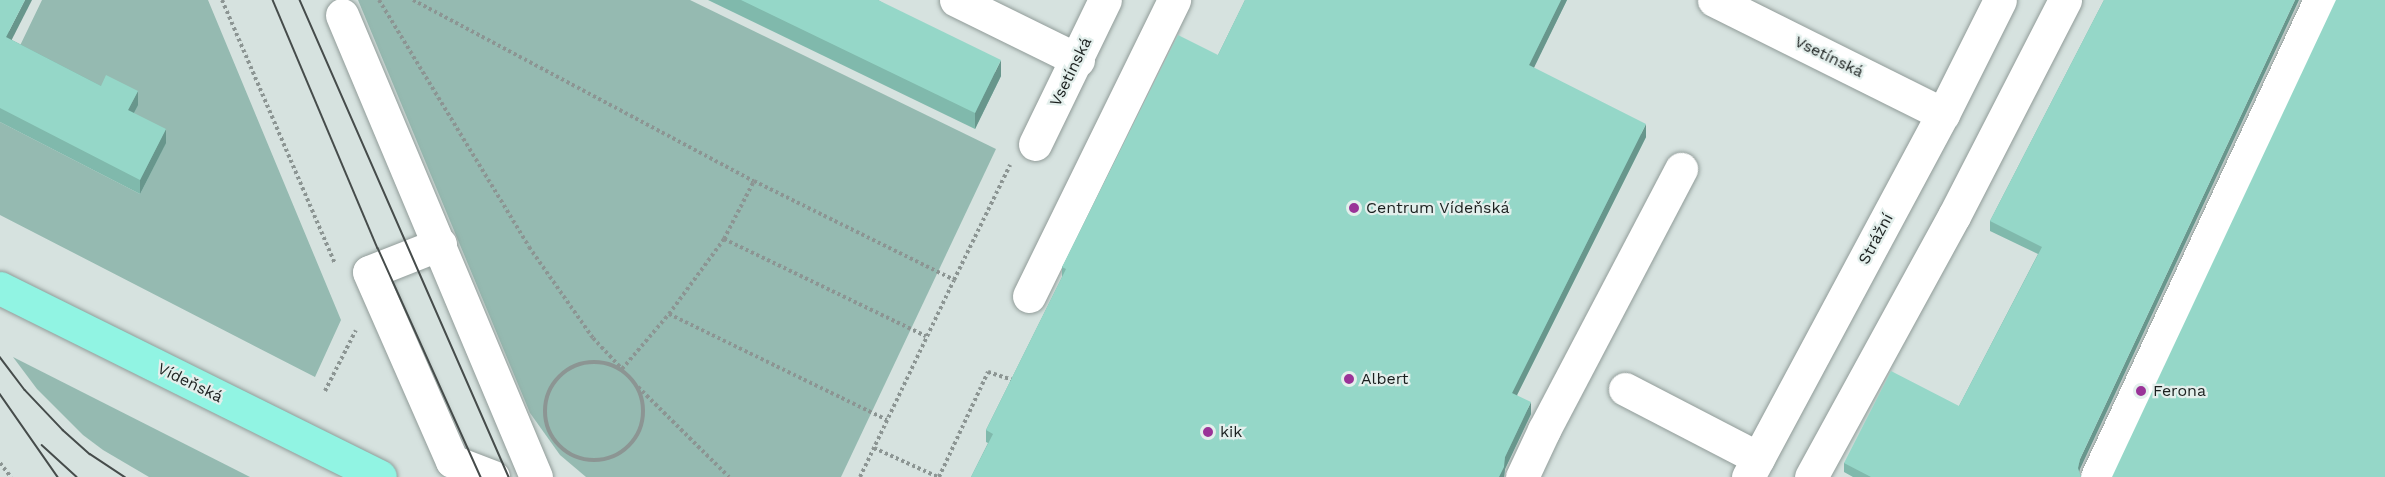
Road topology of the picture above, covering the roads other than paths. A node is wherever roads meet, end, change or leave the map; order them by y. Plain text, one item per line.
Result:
1 (956, 0) edge
2 (1105, 0) edge
3 (1174, 0) edge
4 (1714, 0) edge
5 (2000, 0) edge
6 (2066, 0) edge
7 (2320, 0) edge
8 (342, 15) dead end
9 (1077, 60) junction
10 (1943, 114) junction
11 (1024, 151) road end
12 (1681, 169) dead end
13 (440, 244) junction
14 (0, 288) edge
15 (1029, 296) dead end
16 (1625, 389) dead end
17 (1753, 468) edge
18 (444, 469) edge
19 (380, 477) edge
20 (493, 477) edge
21 (536, 477) edge
22 (1522, 477) edge
23 (1811, 477) edge
24 (2097, 477) edge

1 - 9 street
2 - 9 street, Vsetínská
3 - 15 street
4 - 10 street, Vsetínská
5 - 10 street, Strážní
6 - 23 street
7 - 24 street
8 - 13 street
9 - 11 street, Vsetínská
10 - 17 street, Strážní
12 - 22 street
13 - 18 street
13 - 21 street
14 - 19 main road, Vídeňská
16 - 17 street
18 - 20 street

